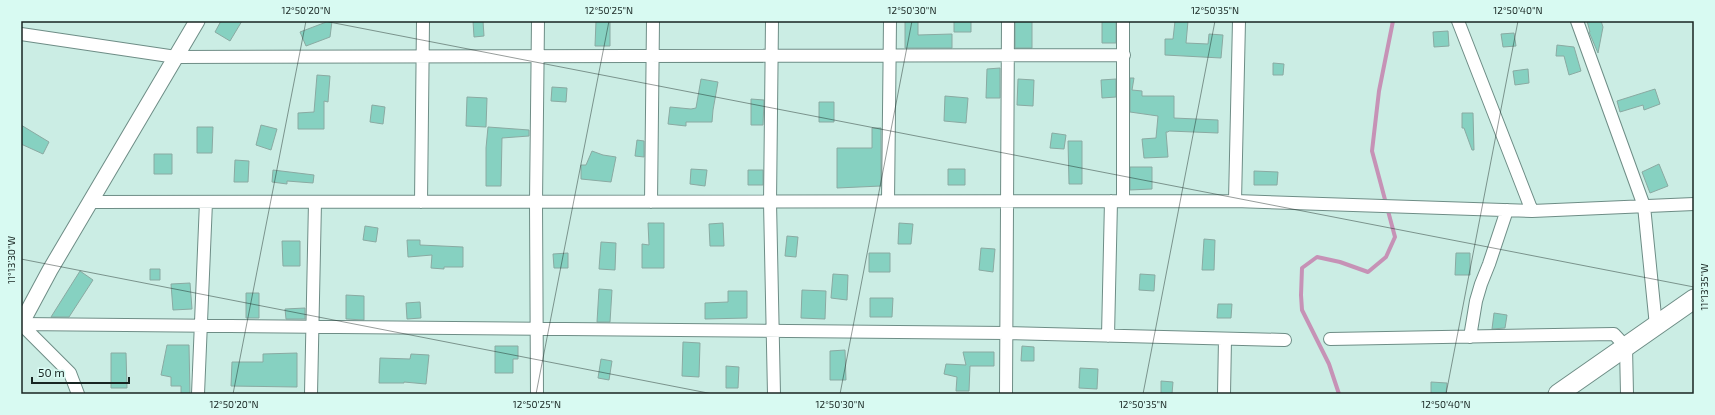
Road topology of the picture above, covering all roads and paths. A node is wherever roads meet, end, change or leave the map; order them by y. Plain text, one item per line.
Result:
1 (197, 21) edge
2 (423, 21) edge
3 (538, 21) edge
4 (653, 21) edge
5 (772, 21) edge
6 (890, 21) edge
7 (1008, 21) edge
8 (1123, 21) edge
9 (1239, 21) edge
10 (1458, 21) edge
11 (1577, 21) edge
12 (21, 34) edge
13 (1124, 54) junction
14 (771, 55) junction
15 (890, 55) junction
16 (1007, 55) junction
17 (422, 56) junction
18 (538, 56) junction
19 (653, 56) junction
20 (176, 57) junction
21 (888, 201) junction
22 (1006, 201) junction
23 (1117, 201) junction
24 (1235, 201) junction
25 (90, 202) junction
26 (206, 202) junction
27 (316, 202) junction
28 (421, 202) junction
29 (536, 202) junction
30 (651, 202) junction
31 (770, 202) junction
32 (1694, 204) edge
33 (1644, 206) junction
34 (1507, 210) junction
35 (1532, 211) junction
36 (1694, 299) edge
37 (21, 324) edge
38 (201, 326) junction
39 (1656, 326) junction
40 (313, 327) junction
41 (536, 329) junction
42 (773, 331) junction
43 (1006, 333) junction
44 (1108, 336) junction
45 (1470, 337) junction
46 (1225, 339) junction
47 (1330, 339) dead end
48 (1285, 340) dead end
49 (1626, 347) junction
50 (78, 394) edge
51 (198, 394) edge
52 (311, 394) edge
53 (537, 394) edge
54 (774, 394) edge
55 (1006, 394) edge
56 (1224, 394) edge
57 (1558, 394) edge
58 (1627, 394) edge

1 - 20 street
2 - 17 street
3 - 18 street
4 - 19 street
5 - 14 street
6 - 15 street
7 - 16 street
8 - 13 street
9 - 24 street
10 - 35 street
11 - 33 street
12 - 20 street
13 - 16 street
13 - 23 street
14 - 15 street
14 - 19 street
14 - 31 street
15 - 16 street
15 - 21 street
16 - 22 street
17 - 18 street
17 - 20 street
17 - 28 street
18 - 19 street
18 - 29 street
19 - 30 street
20 - 25 street
21 - 22 street
21 - 31 street
22 - 23 street
22 - 43 street
23 - 24 street
23 - 44 street
24 - 34 street
25 - 26 street
25 - 37 street
26 - 27 street
26 - 38 street
27 - 28 street
27 - 40 street
28 - 29 street
29 - 30 street
29 - 41 street
30 - 31 street
31 - 42 street
32 - 33 street
33 - 35 street
33 - 39 street
34 - 35 street
34 - 45 street
36 - 39 main road
38 - 40 street
38 - 50 street
38 - 51 street
39 - 49 main road
40 - 41 street
40 - 52 street
41 - 42 street
41 - 53 street
42 - 43 street
42 - 54 street
43 - 44 street
43 - 55 street
44 - 46 street
45 - 47 street
45 - 49 street
46 - 48 street
46 - 56 street
49 - 57 main road
49 - 58 street

